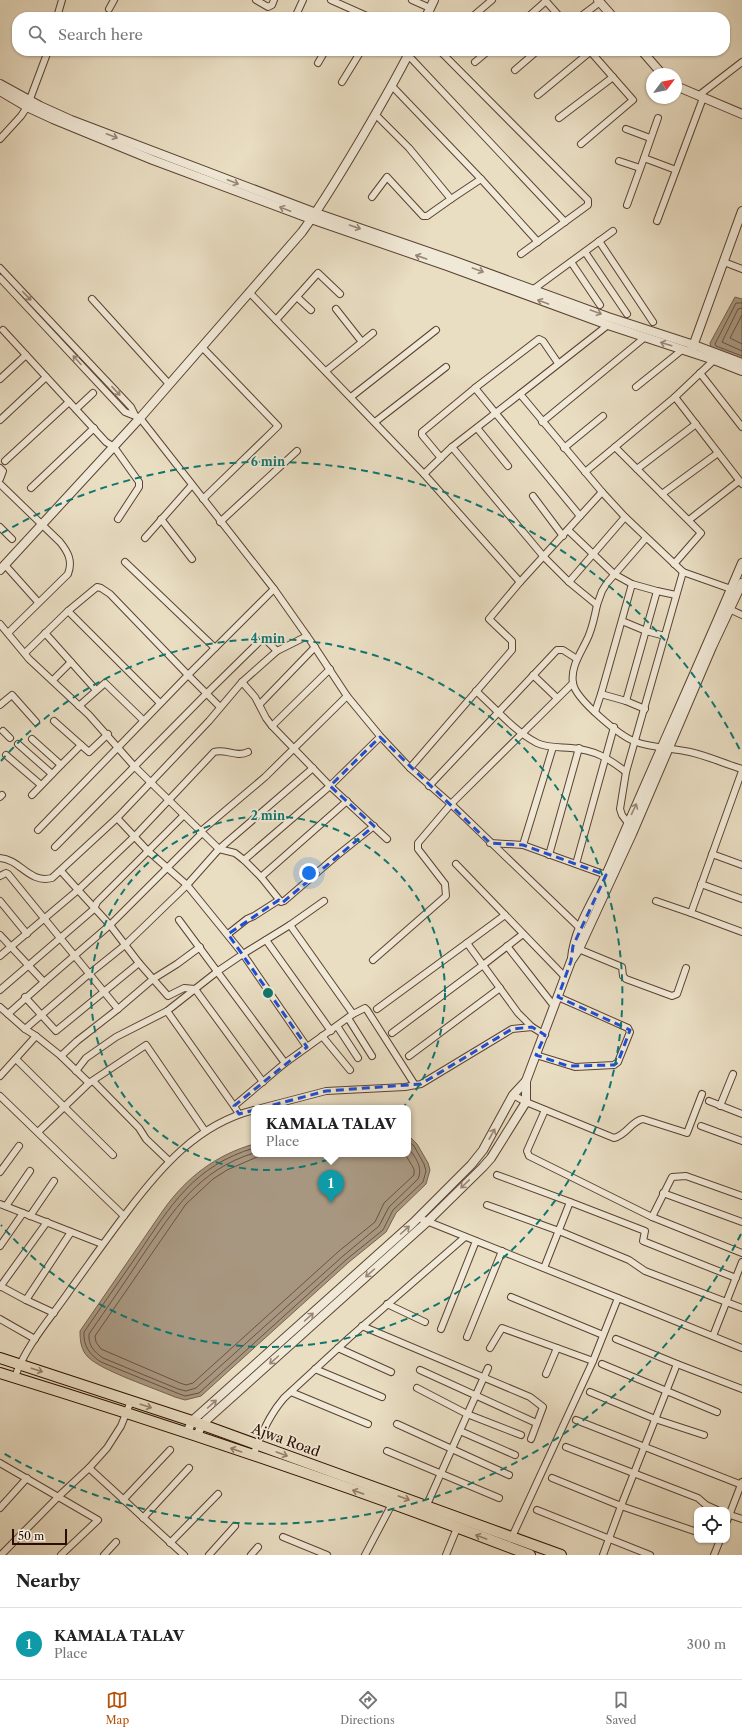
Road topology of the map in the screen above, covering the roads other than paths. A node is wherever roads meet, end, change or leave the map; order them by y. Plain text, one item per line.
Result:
1 (62, 0) edge
2 (114, 0) edge
3 (256, 0) edge
4 (274, 0) edge
5 (303, 0) edge
6 (331, 0) edge
7 (412, 0) edge
8 (492, 0) edge
9 (546, 1) edge
10 (599, 1) edge
11 (432, 4) edge
12 (109, 9) dead end
13 (58, 12) edge
14 (297, 12) edge
15 (358, 12) edge
16 (478, 12) edge
17 (534, 12) edge
18 (556, 12) edge
19 (586, 12) edge
20 (608, 12) edge
21 (46, 56) edge
22 (322, 56) edge
23 (359, 56) edge
24 (407, 56) edge
25 (412, 56) edge
26 (445, 56) edge
27 (482, 56) edge
28 (531, 56) edge
29 (584, 56) edge
30 (594, 56) edge
31 (646, 56) edge
32 (474, 62) dead end
33 (742, 62) edge
34 (318, 63) dead end
35 (657, 68) edge
36 (515, 70) dead end
37 (613, 77) junction
38 (342, 82) dead end
39 (0, 84) edge
40 (392, 86) junction
41 (682, 89) edge
42 (0, 91) edge
43 (538, 96) dead end
44 (701, 97) junction
45 (28, 104) junction
46 (375, 114) junction
47 (742, 114) edge
48 (559, 118) dead end
49 (658, 118) dead end
50 (626, 129) dead end
51 (650, 138) junction
52 (0, 139) edge
53 (580, 144) dead end
54 (644, 158) junction
55 (619, 161) dead end
56 (640, 168) junction
57 (676, 170) junction
58 (481, 179) junction
59 (372, 197) dead end
60 (451, 199) junction
61 (627, 205) dead end
62 (742, 211) edge
63 (314, 216) junction
64 (657, 221) dead end
65 (565, 222) junction
66 (613, 231) dead end
67 (599, 241) junction
68 (538, 242) junction
69 (585, 252) junction
70 (520, 254) dead end
71 (570, 262) junction
72 (724, 262) junction
73 (0, 268) edge
74 (742, 269) edge
75 (0, 278) edge
76 (533, 290) junction
77 (249, 292) junction
78 (340, 294) dead end
79 (526, 295) junction
80 (297, 297) junction
81 (92, 299) dead end
82 (600, 305) dead end
83 (336, 309) dead end
84 (311, 310) dead end
85 (627, 314) dead end
86 (276, 320) junction
87 (653, 322) dead end
88 (608, 325) junction
89 (3, 330) dead end
90 (436, 330) dead end
91 (373, 333) dead end
92 (644, 338) junction
93 (362, 342) junction
94 (202, 347) junction
95 (693, 348) junction
96 (682, 350) junction
97 (26, 355) junction
98 (714, 360) junction
99 (558, 363) junction
100 (742, 363) edge
101 (446, 367) dead end
102 (326, 371) junction
103 (742, 371) edge
104 (700, 373) junction
105 (46, 377) junction
106 (0, 379) edge
107 (169, 384) junction
108 (636, 387) dead end
109 (475, 388) junction
110 (93, 393) dead end
111 (520, 394) junction
112 (351, 397) junction
113 (675, 397) junction
114 (69, 402) junction
115 (76, 409) junction
116 (496, 412) junction
117 (137, 416) junction
118 (602, 416) dead end
119 (0, 420) edge
120 (375, 422) junction
121 (542, 422) junction
122 (696, 424) junction
123 (742, 427) edge
124 (94, 428) junction
125 (477, 428) junction
126 (114, 446) junction
127 (452, 447) junction
128 (615, 447) junction
129 (564, 448) junction
130 (297, 451) dead end
131 (718, 453) junction
132 (441, 458) junction
133 (5, 461) dead end
134 (508, 466) dead end
135 (0, 468) edge
136 (637, 469) junction
137 (585, 472) junction
138 (424, 474) junction
139 (0, 479) edge
140 (741, 483) edge
141 (0, 484) edge
142 (192, 485) junction
143 (31, 488) dead end
144 (602, 492) junction
145 (662, 494) junction
146 (533, 496) dead end
147 (203, 498) junction
148 (580, 516) junction
149 (625, 517) junction
150 (118, 519) dead end
151 (161, 520) junction
152 (689, 520) junction
153 (220, 522) junction
154 (41, 526) junction
155 (0, 527) edge
156 (568, 530) junction
157 (563, 536) junction
158 (145, 538) dead end
159 (646, 538) junction
160 (12, 539) dead end
161 (593, 554) junction
162 (544, 557) junction
163 (192, 559) dead end
164 (125, 562) dead end
165 (742, 563) edge
166 (674, 564) junction
167 (2, 568) edge
168 (683, 572) junction
169 (614, 574) junction
170 (520, 582) junction
171 (569, 582) junction
172 (742, 582) edge
173 (632, 584) junction
174 (274, 589) junction
175 (731, 589) junction
176 (657, 591) junction
177 (676, 595) junction
178 (38, 602) junction
179 (597, 605) junction
180 (727, 608) junction
181 (68, 611) junction
182 (742, 615) edge
183 (622, 621) junction
184 (0, 624) edge
185 (646, 630) junction
186 (8, 633) junction
187 (45, 633) junction
188 (308, 636) junction
189 (665, 636) junction
190 (315, 647) junction
191 (215, 648) junction
192 (277, 652) junction
193 (25, 653) junction
194 (577, 660) junction
195 (71, 662) junction
196 (330, 669) junction
197 (188, 675) junction
198 (533, 675) junction
199 (53, 680) junction
200 (242, 682) junction
201 (572, 683) junction
202 (96, 690) junction
203 (476, 691) junction
204 (206, 694) junction
205 (601, 694) junction
206 (347, 696) junction
207 (557, 698) junction
208 (626, 701) junction
209 (160, 703) junction
210 (260, 704) junction
211 (0, 705) edge
212 (79, 706) junction
213 (220, 707) junction
214 (645, 709) junction
215 (499, 712) junction
216 (594, 712) junction
217 (143, 720) junction
218 (54, 721) dead end
219 (36, 722) dead end
220 (272, 726) junction
221 (614, 727) junction
222 (1, 731) edge
223 (522, 733) junction
224 (108, 734) junction
225 (380, 737) junction
226 (10, 738) dead end
227 (32, 739) dead end
228 (636, 742) junction
229 (18, 744) dead end
230 (81, 745) junction
231 (553, 747) junction
232 (118, 748) junction
233 (294, 748) junction
234 (579, 748) junction
235 (666, 748) junction
236 (248, 752) dead end
237 (6, 755) dead end
238 (605, 757) junction
239 (61, 765) junction
240 (134, 766) junction
241 (313, 768) junction
242 (410, 768) junction
243 (742, 770) edge
244 (626, 772) junction
245 (52, 774) junction
246 (151, 782) junction
247 (41, 785) junction
248 (330, 786) junction
249 (429, 786) junction
250 (32, 796) dead end
251 (169, 800) junction
252 (347, 801) junction
253 (451, 804) junction
254 (184, 815) junction
255 (117, 818) junction
256 (628, 823) junction
257 (374, 826) junction
258 (38, 830) dead end
259 (201, 832) junction
260 (134, 837) junction
261 (387, 839) dead end
262 (490, 843) junction
263 (524, 845) junction
264 (55, 847) dead end
265 (219, 849) junction
266 (148, 851) junction
267 (712, 854) junction
268 (549, 855) junction
269 (0, 858) edge
270 (244, 860) junction
271 (456, 864) dead end
272 (576, 864) junction
273 (742, 865) edge
274 (168, 868) junction
275 (61, 871) junction
276 (606, 875) junction
277 (0, 876) edge
278 (261, 877) junction
279 (187, 884) junction
280 (701, 884) junction
281 (78, 890) junction
282 (742, 899) edge
283 (279, 900) junction
284 (656, 900) dead end
285 (0, 901) edge
286 (324, 901) dead end
287 (94, 909) junction
288 (691, 913) junction
289 (505, 915) junction
290 (43, 919) junction
291 (179, 920) dead end
292 (110, 925) junction
293 (290, 925) junction
294 (583, 931) junction
295 (742, 932) edge
296 (27, 934) junction
297 (228, 934) junction
298 (523, 934) junction
299 (0, 935) edge
300 (60, 939) junction
301 (266, 940) junction
302 (467, 943) junction
303 (125, 945) junction
304 (507, 946) junction
305 (11, 947) junction
306 (200, 947) junction
307 (576, 948) junction
308 (243, 954) junction
309 (0, 956) edge
310 (74, 956) junction
311 (373, 960) dead end
312 (139, 963) junction
313 (28, 965) junction
314 (483, 965) junction
315 (686, 968) dead end
316 (218, 970) junction
317 (89, 974) junction
318 (565, 977) junction
319 (153, 979) junction
320 (44, 982) junction
321 (500, 988) junction
322 (195, 989) junction
323 (0, 990) edge
324 (104, 992) junction
325 (25, 997) junction
326 (558, 997) junction
327 (554, 1006) junction
328 (0, 1007) edge
329 (118, 1009) junction
330 (377, 1009) dead end
331 (167, 1011) junction
332 (8, 1014) junction
333 (353, 1014) junction
334 (41, 1015) junction
335 (348, 1018) junction
336 (337, 1026) junction
337 (532, 1027) junction
338 (25, 1030) junction
339 (331, 1031) junction
340 (392, 1033) dead end
341 (545, 1035) junction
342 (36, 1036) junction
343 (322, 1036) junction
344 (307, 1047) junction
345 (536, 1055) junction
346 (61, 1056) junction
347 (372, 1056) dead end
348 (409, 1056) dead end
349 (358, 1058) dead end
350 (16, 1059) junction
351 (285, 1063) junction
352 (350, 1070) dead end
353 (76, 1071) junction
354 (1, 1072) edge
355 (732, 1074) dead end
356 (526, 1081) junction
357 (91, 1082) junction
358 (263, 1082) junction
359 (415, 1085) junction
360 (702, 1094) dead end
361 (513, 1095) junction
362 (0, 1096) edge
363 (709, 1101) dead end
364 (526, 1102) junction
365 (64, 1105) junction
366 (272, 1105) edge
367 (234, 1106) junction
368 (720, 1106) junction
369 (545, 1110) junction
370 (251, 1111) edge
371 (239, 1114) junction
372 (742, 1114) edge
373 (701, 1126) dead end
374 (205, 1131) junction
375 (38, 1132) junction
376 (742, 1141) edge
377 (19, 1146) dead end
378 (114, 1155) dead end
379 (169, 1161) junction
380 (30, 1170) dead end
381 (0, 1172) edge
382 (497, 1175) dead end
383 (54, 1181) dead end
384 (663, 1193) junction
385 (742, 1196) edge
386 (570, 1202) junction
387 (3, 1205) edge
388 (487, 1205) dead end
389 (23, 1213) junction
390 (30, 1216) junction
391 (124, 1216) junction
392 (652, 1217) junction
393 (419, 1218) junction
394 (47, 1222) junction
395 (427, 1222) junction
396 (742, 1222) edge
397 (558, 1231) junction
398 (70, 1232) junction
399 (465, 1237) junction
400 (476, 1241) junction
401 (102, 1244) junction
402 (0, 1246) edge
403 (502, 1251) junction
404 (742, 1253) edge
405 (742, 1262) edge
406 (544, 1268) junction
407 (738, 1276) edge
408 (0, 1287) edge
409 (511, 1297) dead end
410 (618, 1298) junction
411 (26, 1300) junction
412 (726, 1303) junction
413 (387, 1304) junction
414 (742, 1308) edge
415 (54, 1313) junction
416 (0, 1320) edge
417 (425, 1322) dead end
418 (362, 1326) junction
419 (441, 1329) dead end
420 (603, 1335) junction
421 (713, 1336) junction
422 (467, 1337) dead end
423 (36, 1339) junction
424 (616, 1340) dead end
425 (338, 1348) junction
426 (490, 1348) dead end
427 (557, 1348) junction
428 (742, 1348) edge
429 (0, 1358) edge
430 (593, 1361) junction
431 (602, 1364) dead end
432 (677, 1364) junction
433 (19, 1365) junction
434 (488, 1368) dead end
435 (315, 1370) junction
436 (420, 1370) dead end
437 (0, 1372) edge
438 (391, 1372) dead end
439 (546, 1374) dead end
440 (15, 1377) junction
441 (484, 1378) junction
442 (417, 1388) dead end
443 (742, 1389) edge
444 (666, 1390) junction
445 (291, 1392) junction
446 (590, 1392) dead end
447 (476, 1395) junction
448 (382, 1397) dead end
449 (131, 1401) junction
450 (717, 1412) dead end
451 (126, 1413) junction
452 (467, 1414) junction
453 (655, 1419) junction
454 (576, 1420) dead end
455 (192, 1421) junction
456 (534, 1422) dead end
457 (202, 1424) junction
458 (368, 1424) dead end
459 (397, 1424) dead end
460 (460, 1431) junction
461 (192, 1435) junction
462 (521, 1435) dead end
463 (704, 1435) dead end
464 (531, 1439) dead end
465 (257, 1445) junction
466 (566, 1447) dead end
467 (644, 1447) junction
468 (452, 1449) junction
469 (170, 1450) dead end
470 (387, 1451) dead end
471 (515, 1455) dead end
472 (253, 1456) junction
473 (1, 1465) edge
474 (89, 1468) junction
475 (189, 1468) dead end
476 (440, 1472) junction
477 (633, 1474) junction
478 (509, 1475) dead end
479 (28, 1478) junction
480 (552, 1478) dead end
481 (742, 1484) edge
482 (218, 1494) dead end
483 (58, 1496) junction
484 (499, 1498) dead end
485 (124, 1500) junction
486 (392, 1504) junction
487 (621, 1506) junction
488 (710, 1507) edge
489 (0, 1508) edge
490 (537, 1510) dead end
491 (424, 1511) junction
492 (730, 1512) edge
493 (730, 1517) edge
494 (144, 1518) junction
495 (742, 1518) edge
496 (235, 1526) dead end
497 (457, 1528) junction
498 (694, 1531) edge
499 (282, 1537) dead end
500 (609, 1539) junction
501 (116, 1542) dead end
502 (510, 1542) junction
503 (170, 1543) junction
504 (718, 1543) edge
505 (258, 1547) dead end
506 (1, 1555) edge
507 (61, 1555) edge
508 (104, 1555) edge
509 (184, 1555) edge
510 (209, 1555) edge
511 (251, 1555) edge
512 (327, 1555) edge
513 (365, 1555) edge
514 (446, 1555) edge
515 (530, 1555) edge
516 (561, 1555) edge
517 (603, 1555) edge
518 (650, 1555) edge
519 (714, 1555) edge

1 - 13 street
2 - 12 street
3 - 4 street
5 - 14 street
6 - 15 street
7 - 11 street
8 - 16 street
9 - 17 street
9 - 18 street
10 - 19 street
10 - 20 street
21 - 45 street
22 - 34 street
23 - 38 street
24 - 40 street
25 - 65 street
26 - 65 street
27 - 32 street
28 - 36 street
29 - 43 street
30 - 37 street
31 - 35 street
33 - 44 street
37 - 48 street
37 - 53 street
39 - 45 street
40 - 46 street
40 - 58 street
41 - 44 street
42 - 45 street
44 - 47 street
44 - 57 street
45 - 52 street
45 - 63 street
46 - 60 street
46 - 63 street
49 - 51 street
50 - 51 street
51 - 54 street
54 - 56 street
54 - 57 street
55 - 56 street
56 - 61 street
57 - 64 street
58 - 60 street
58 - 68 street
59 - 60 street
62 - 72 street
63 -> 76 street
63 - 77 street
79 -> 63 street
65 - 68 street
66 - 67 street
67 - 69 street
67 - 87 street
68 - 70 street
69 - 71 street
69 - 85 street
71 - 76 street
71 - 82 street
72 - 74 street
72 - 95 street
73 -> 117 street
117 -> 75 street
76 - 79 street
76 -> 95 street
77 - 86 street
77 - 94 street
78 - 80 street
88 -> 79 street
80 - 84 street
80 - 86 street
81 - 107 street
83 - 93 street
86 - 102 street
88 - 92 street
88 - 99 street
89 - 97 street
90 - 112 street
91 - 93 street
96 -> 92 street
92 - 121 street
93 - 102 street
94 - 107 street
94 - 147 street
95 - 96 street
95 - 98 street
95 - 100 street
96 - 108 street
97 - 105 street
97 - 106 street
98 - 103 street
98 - 104 street
99 - 109 street
99 - 111 street
101 - 120 street
102 - 112 street
104 - 113 street
104 - 123 street
105 - 114 street
105 - 119 street
107 - 117 street
109 - 116 street
109 - 132 street
110 - 115 street
111 - 116 street
111 - 121 street
112 - 120 street
113 - 122 street
113 - 128 street
114 - 115 street
114 - 133 street
115 - 124 street
116 - 125 street
116 - 148 street
117 - 126 street
117 - 142 street
118 - 129 street
120 - 138 street
121 - 129 street
122 - 131 street
122 - 136 street
124 - 126 street
124 - 143 street
125 - 127 street
125 - 134 street
126 - 150 street
126 - 154 street
127 - 132 street
127 - 162 street
128 - 136 street
128 - 137 street
129 - 137 street
130 - 153 street
131 - 140 street
131 - 145 street
132 - 138 street
135 - 139 street
136 - 145 street
137 - 144 street
138 - 170 street
140 - 152 street
141 - 154 street
142 - 147 street
142 - 151 street
144 - 148 street
144 - 149 street
145 - 152 street
146 - 157 street
147 - 153 street
148 - 156 street
149 - 159 street
149 - 161 street
151 - 158 street
151 - 163 street
152 - 166 street
153 - 174 street
154 - 167 street
154 - 178 street
155 - 160 street
156 - 157 street
156 - 161 street
157 - 162 street
159 - 166 street
159 - 169 street
161 - 169 street
161 - 171 street
162 - 170 street
162 - 171 street
164 - 191 street
165 - 175 street
166 - 168 street
167 - 178 street
168 - 175 street
168 - 177 street
169 - 173 street
169 - 179 street
170 - 203 street
171 - 179 street
172 - 180 street
173 - 176 street
173 - 183 street
174 - 188 street
174 - 191 street
175 - 180 street
176 - 177 street
176 - 185 street
177 - 189 street
178 - 186 street
179 - 194 street
180 - 182 street
180 - 235 street
181 - 187 street
181 - 197 street
181 - 209 street
183 - 185 street
183 - 205 street
184 - 186 street
185 - 189 street
185 - 208 street
186 - 193 street
187 - 193 street
187 - 195 street
188 - 190 street
188 - 192 street
189 - 214 street
190 - 196 street
190 - 210 street
191 - 197 street
192 - 200 street
192 - 204 street
193 - 199 street
194 - 198 street
194 - 201 street
195 - 199 street
195 - 202 street
196 - 206 street
196 - 220 street
197 - 204 street
197 - 209 street
198 - 207 street
198 - 215 street
199 - 212 street
200 - 210 street
200 - 213 street
201 - 207 street
201 - 216 street
202 - 212 street
202 - 217 street
203 - 215 street
203 - 242 street
204 - 213 street
204 - 240 street
205 - 208 street
205 - 216 street
206 - 225 street
206 - 233 street
207 - 223 street
208 - 214 street
209 - 217 street
210 - 220 street
211 - 219 street
212 - 224 street
213 - 246 street
214 - 228 street
215 - 223 street
215 - 249 street
216 - 221 street
217 - 232 street
218 - 230 street
220 - 233 street
221 - 228 street
221 - 238 street
222 - 226 street
223 - 231 street
223 - 253 street
224 - 230 street
224 - 232 street
225 - 242 street
225 - 248 street
227 - 239 street
228 - 235 street
228 - 244 street
229 - 245 street
230 - 239 street
231 - 234 street
231 - 263 street
232 - 240 street
232 - 258 street
233 - 241 street
233 - 259 street
234 - 238 street
234 - 268 street
235 - 243 street
256 -> 235 street
235 - 294 street
236 - 251 street
237 - 247 street
238 - 244 street
238 - 272 street
239 - 245 street
240 - 246 street
240 - 264 street
241 - 248 street
241 - 265 street
242 - 249 street
243 - 267 street
244 - 256 street
245 - 247 street
246 - 251 street
246 - 255 street
247 - 250 street
248 - 252 street
248 - 270 street
249 - 253 street
251 - 254 street
251 - 260 street
252 - 257 street
252 - 278 street
253 - 262 street
253 - 311 street
254 - 259 street
254 - 266 street
255 - 260 street
255 - 275 street
256 - 276 street
257 - 261 street
257 - 283 street
259 - 265 street
259 - 274 street
260 - 266 street
260 - 281 street
262 - 263 street
262 - 294 street
263 - 268 street
265 - 270 street
265 - 279 street
266 - 274 street
266 - 287 street
267 - 273 street
267 - 280 street
268 - 272 street
269 - 275 street
270 - 278 street
271 - 289 street
272 - 276 street
274 - 279 street
274 - 292 street
275 - 281 street
276 - 294 street
277 - 290 street
278 - 283 street
279 - 297 street
279 - 303 street
280 - 282 street
280 - 288 street
281 - 287 street
281 - 290 street
283 - 297 street
284 - 288 street
285 - 296 street
286 - 293 street
287 - 292 street
287 - 300 street
288 - 295 street
289 - 298 street
289 - 302 street
290 - 296 street
290 - 300 street
291 - 306 street
292 - 303 street
292 - 310 street
293 - 301 street
293 - 333 street
294 - 307 street
296 - 305 street
297 - 308 street
298 - 304 street
298 - 318 street
299 - 305 street
300 - 310 street
300 - 313 street
301 - 308 street
301 - 339 street
302 - 314 street
302 - 330 street
303 - 312 street
303 - 317 street
304 - 314 street
304 - 327 street
305 - 309 street
305 - 313 street
306 - 316 street
306 - 319 street
307 - 315 street
307 - 318 street
308 - 316 street
308 - 344 street
310 - 317 street
310 - 320 street
312 - 319 street
312 - 324 street
313 - 320 street
313 - 323 street
314 - 321 street
314 - 340 street
316 - 322 street
316 - 351 street
317 - 324 street
317 - 334 street
318 - 326 street
319 - 322 street
319 - 329 street
320 - 325 street
321 - 337 street
321 - 348 street
322 - 331 street
322 - 358 street
324 - 329 street
324 - 334 street
325 - 332 street
325 - 334 street
326 - 327 street
326 - 345 street
327 - 341 street
328 - 332 street
329 - 346 street
331 - 353 street
331 - 367 street
332 - 338 street
333 - 335 street
333 - 359 street
334 - 338 street
335 - 336 street
335 - 347 street
336 - 339 street
336 - 349 street
337 - 341 street
337 - 359 street
338 - 342 street
339 - 343 street
341 - 345 street
342 - 346 street
342 - 350 street
343 - 344 street
343 - 352 street
344 - 351 street
345 - 356 street
346 - 353 street
350 - 354 street
350 - 365 street
351 - 358 street
353 - 357 street
355 - 368 street
356 - 361 street
356 - 364 street
357 - 365 street
357 - 374 street
357 - 379 street
358 - 367 street
359 - 366 street
360 - 369 street
361 - 364 street
393 -> 361 street
362 - 375 street
363 - 368 street
364 - 369 street
364 -> 395 street
365 - 375 street
365 - 378 street
367 - 371 street
368 - 372 street
369 - 392 street
370 - 371 street
371 - 374 street
373 - 376 street
374 - 379 street
375 - 391 street
377 - 381 street
379 - 391 street
380 - 387 street
382 - 386 street
383 - 390 street
384 - 385 street
384 - 392 street
384 - 396 street
386 - 397 street
386 - 407 street
387 - 389 street
388 - 397 street
389 - 390 street
389 - 402 street
390 - 394 street
391 - 401 street
392 - 404 street
393 - 395 street
455 -> 393 street
394 - 398 street
394 - 408 street
395 - 399 street
395 -> 457 street
397 - 406 street
397 - 412 street
398 - 401 street
398 - 411 street
399 - 400 street
399 - 413 street
400 - 403 street
400 - 419 street
401 - 415 street
403 - 406 street
403 - 422 street
405 - 407 street
406 - 410 street
407 - 412 street
408 - 411 street
409 - 420 street
410 - 420 street
410 - 421 street
411 - 415 street
412 - 414 street
412 - 421 street
413 - 417 street
413 - 418 street
415 - 423 street
416 - 423 street
418 - 425 street
418 - 441 street
420 - 430 street
421 - 428 street
423 - 433 street
424 - 432 street
425 - 435 street
425 - 438 street
426 - 427 street
427 - 430 street
427 - 439 street
429 - 433 main road, Ajwa Road
430 - 502 street
431 - 444 street
432 - 443 street
432 - 444 street
433 - 440 street
433 -> 449 main road, Ajwa Road
434 - 441 street
435 - 445 street
435 - 448 street
436 - 447 street
437 - 440 main road, Ajwa Road
440 - 451 main road, Ajwa Road
441 - 447 street
441 - 464 street
442 - 452 street
444 - 450 street
444 - 453 street
445 - 458 street
445 - 465 street
446 - 453 street
447 - 452 street
447 - 456 street
449 - 451 street
449 -> 455 main road, Ajwa Road
451 - 461 main road, Ajwa Road
451 - 474 street
452 - 460 street
452 - 462 street
453 - 463 street
453 - 467 street
454 - 467 street
455 - 457 main road, Ajwa Road
455 - 461 street
457 - 461 street
457 - 465 main road, Ajwa Road
459 - 468 street
460 - 468 street
460 - 471 street
472 -> 461 main road, Ajwa Road
465 - 472 street
465 -> 491 main road, Ajwa Road
466 - 477 street
467 - 477 street
467 - 481 street
468 - 476 street
468 - 478 street
469 - 485 street
470 - 476 street
486 -> 472 main road, Ajwa Road
473 - 479 street
474 - 483 street
474 - 485 street
475 - 494 street
476 - 484 street
476 - 491 street
477 - 487 street
477 - 488 street
479 - 483 street
479 - 489 street
480 - 487 street
481 - 492 street
482 - 503 street
483 - 506 street
483 - 507 street
485 - 494 street
486 - 491 main road, Ajwa Road
486 - 513 street
487 - 498 street
487 - 500 street
490 - 500 street
491 - 497 main road, Ajwa Road
491 - 502 main road, Ajwa Road
493 - 495 street
494 - 503 street
496 - 510 street
502 -> 497 main road, Ajwa Road
497 - 514 street
499 - 512 street
500 - 517 street
500 - 518 street
501 - 508 street
502 - 515 main road, Ajwa Road
502 - 516 main road, Ajwa Road
503 - 509 street
504 - 519 street
505 - 511 street

